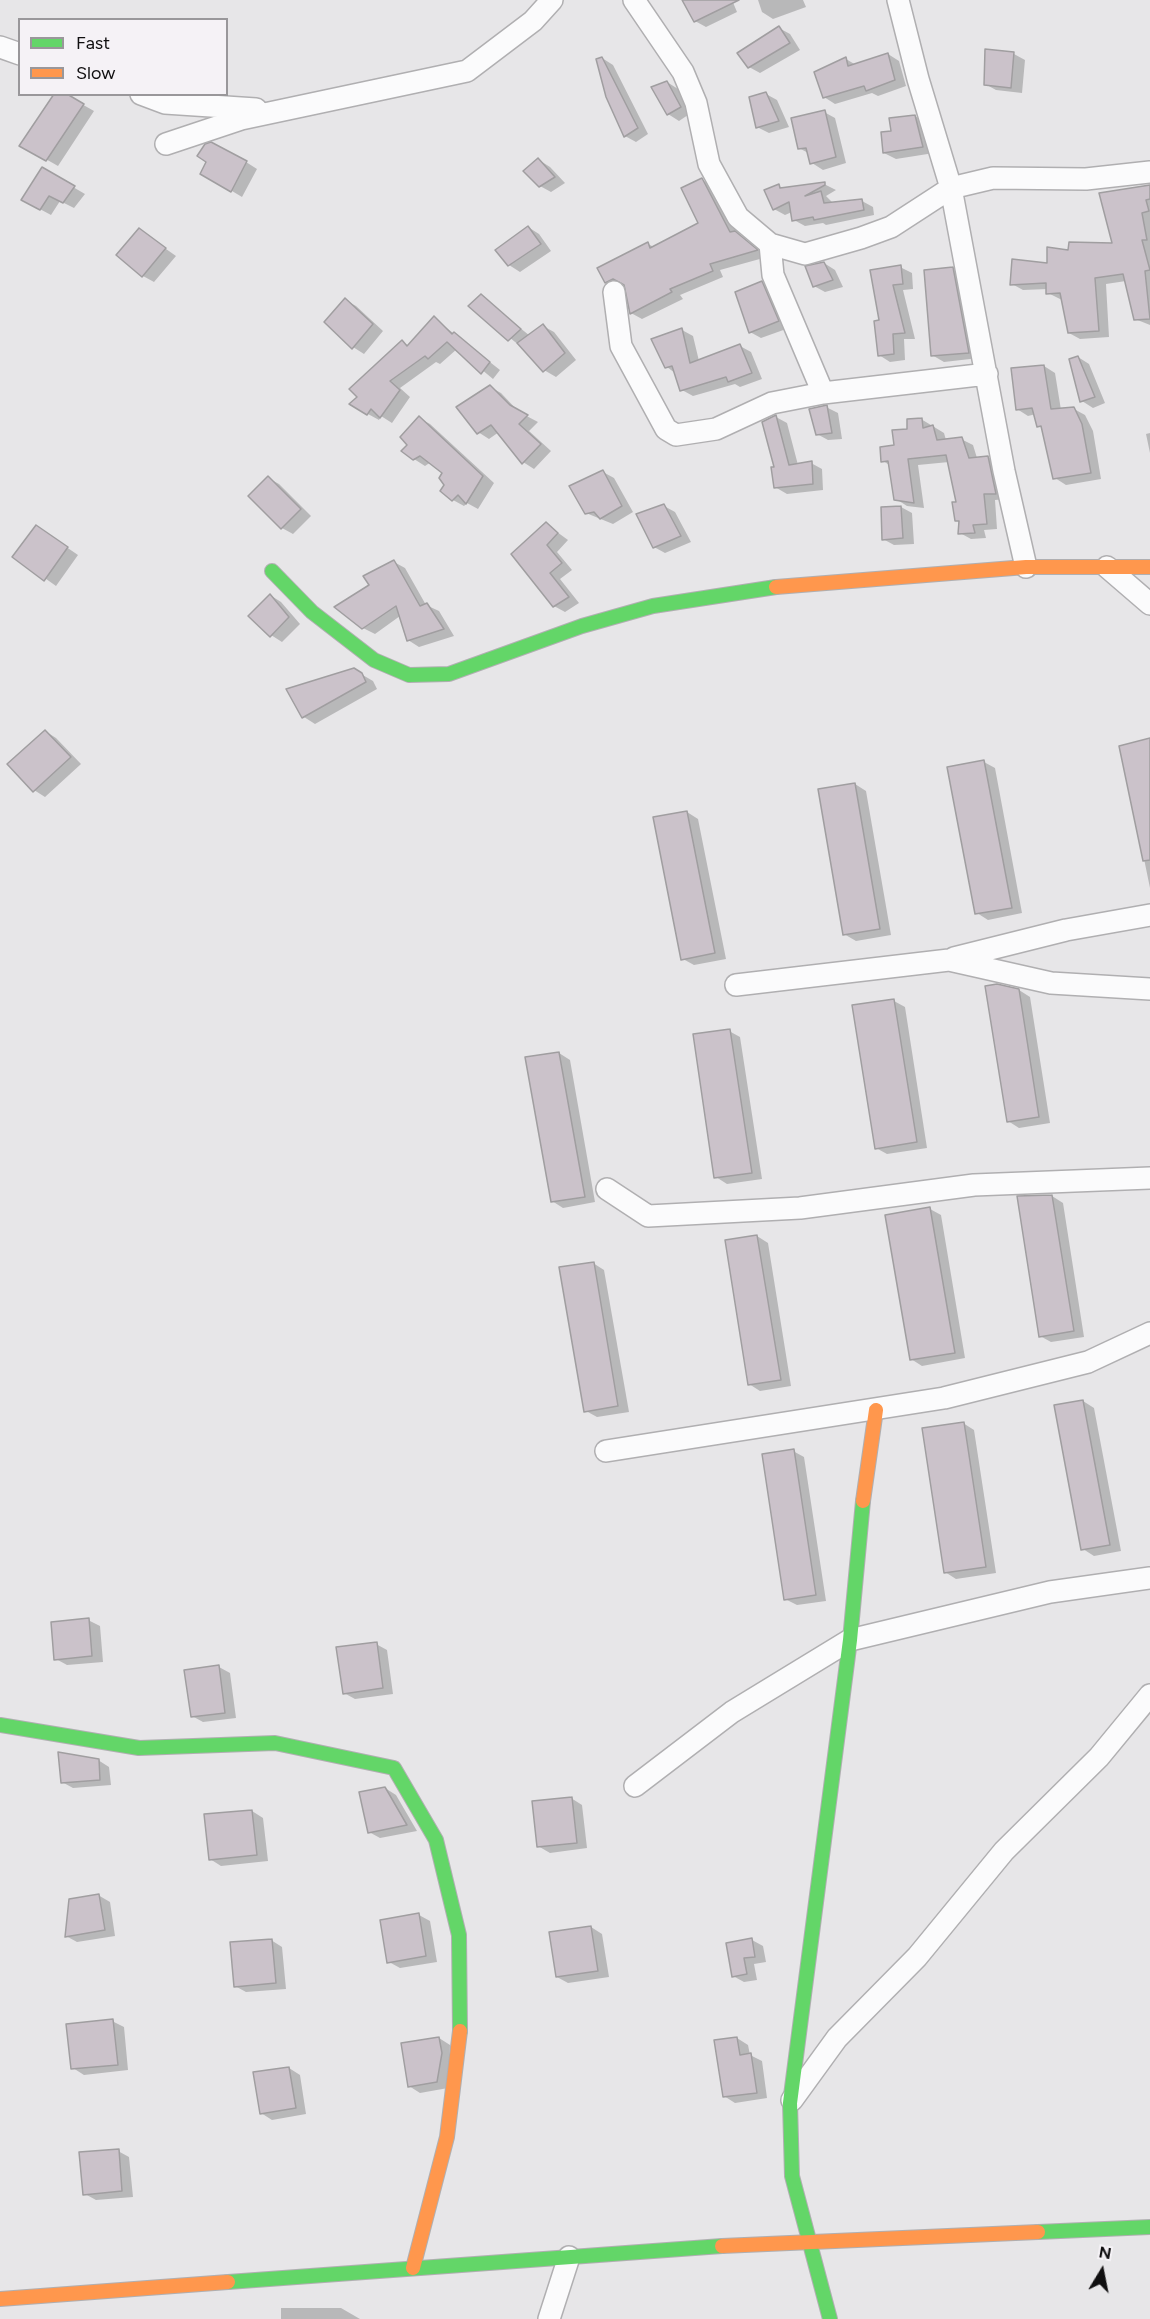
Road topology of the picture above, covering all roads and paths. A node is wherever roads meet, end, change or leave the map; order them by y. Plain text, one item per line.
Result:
1 (552, 0) edge
2 (634, 0) edge
3 (898, 0) edge
4 (0, 47) edge
5 (18, 53) edge
6 (146, 96) edge
7 (277, 111) junction
8 (166, 144) dead end
9 (1150, 171) edge
10 (951, 188) junction
11 (770, 244) junction
12 (614, 291) dead end
13 (987, 374) junction
14 (823, 393) junction
15 (1026, 567) junction
16 (1107, 567) junction
17 (1150, 567) edge
18 (272, 571) dead end
19 (1150, 604) edge
20 (1150, 915) edge
21 (949, 960) junction
22 (736, 985) dead end
23 (1150, 989) edge
24 (1150, 1178) edge
25 (608, 1189) dead end
26 (1150, 1333) edge
27 (876, 1410) junction
28 (606, 1451) dead end
29 (1150, 1578) edge
30 (850, 1640) junction
31 (1150, 1695) edge
32 (0, 1725) edge
33 (634, 1786) dead end
34 (790, 2103) junction
35 (1150, 2227) edge
36 (810, 2242) junction
37 (569, 2257) junction
38 (413, 2268) junction
39 (0, 2299) edge
40 (549, 2319) edge
41 (830, 2319) edge

1 - 7 street
2 - 11 street
3 - 10 street
4 - 5 street
6 - 7 street
7 - 8 street
9 - 10 street
10 - 11 street
10 - 13 street
11 - 14 street
12 - 14 street
13 - 14 street
13 - 15 street
15 - 16 street
15 - 18 street
16 - 17 street
16 - 19 street
20 - 21 street
21 - 22 street
21 - 23 street
24 - 25 street
26 - 27 street
27 - 28 street
27 - 30 street
29 - 30 street
30 - 33 street
30 - 34 street
31 - 34 street
32 - 38 street
34 - 36 street
35 - 36 street
36 - 37 street
36 - 41 street
37 - 38 street
37 - 40 street
38 - 39 street

